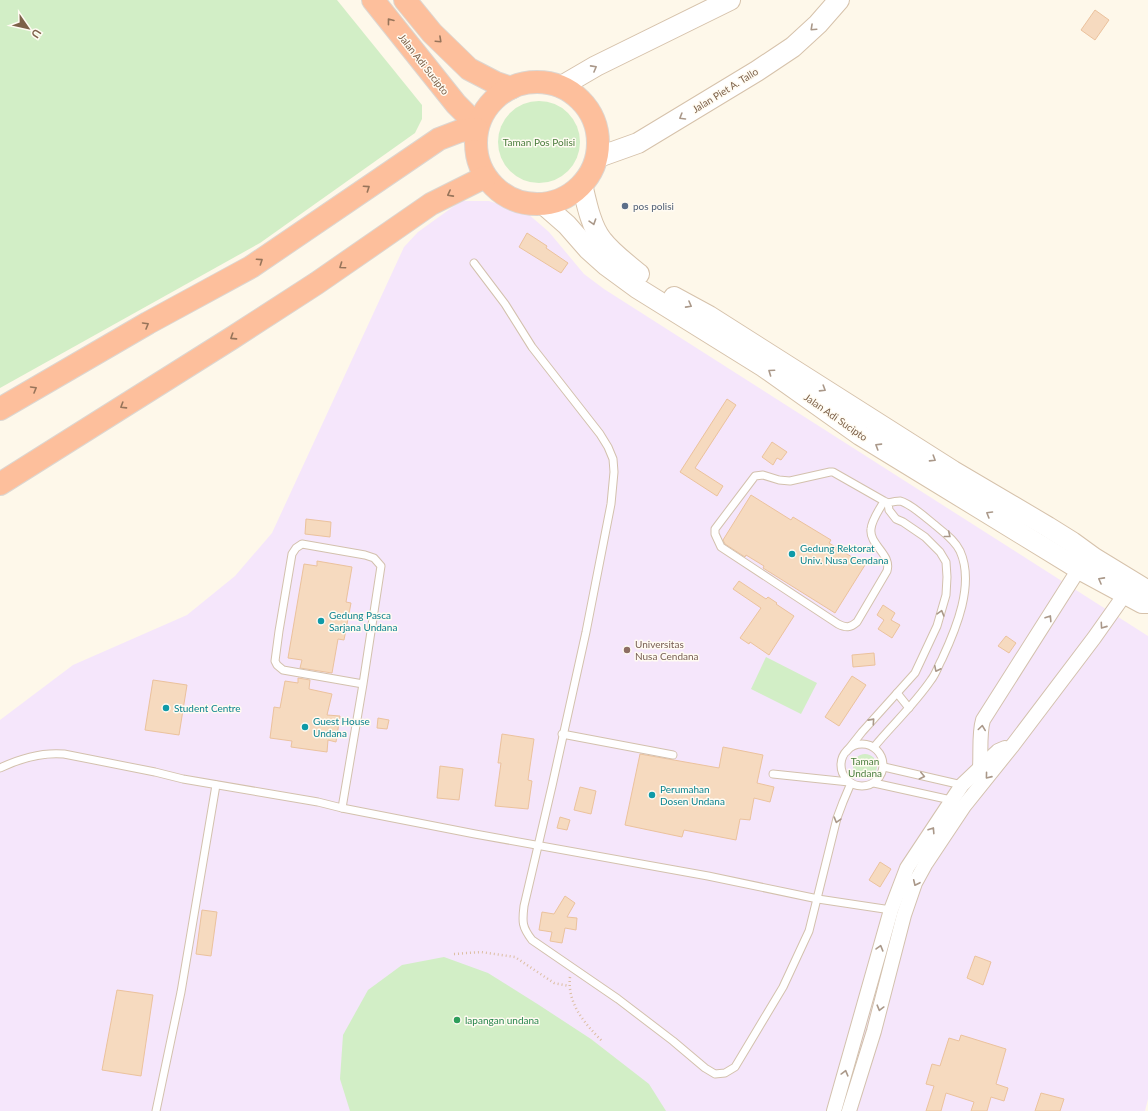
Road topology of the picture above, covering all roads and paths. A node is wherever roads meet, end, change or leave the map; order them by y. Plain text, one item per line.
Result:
1 (373, 0) edge
2 (405, 0) edge
3 (730, 0) edge
4 (839, 0) edge
5 (560, 87) junction
6 (511, 88) junction
7 (478, 127) junction
8 (596, 158) junction
9 (485, 177) junction
10 (582, 184) junction
11 (543, 204) junction
12 (474, 263) dead end
13 (0, 409) edge
14 (0, 484) edge
15 (886, 502) junction
16 (1084, 562) junction
17 (1136, 589) edge
18 (1148, 603) edge
19 (363, 684) junction
20 (897, 693) junction
21 (909, 708) junction
22 (562, 734) junction
23 (1013, 745) junction
24 (874, 747) junction
25 (847, 751) junction
26 (673, 755) dead end
27 (884, 767) junction
28 (980, 767) junction
29 (0, 768) edge
30 (773, 774) dead end
31 (850, 783) junction
32 (874, 783) junction
33 (216, 785) junction
34 (962, 785) junction
35 (958, 803) junction
36 (342, 808) junction
37 (538, 845) junction
38 (818, 899) junction
39 (891, 910) junction
40 (904, 915) junction
41 (454, 954) dead end
42 (570, 966) junction
43 (569, 986) junction
44 (602, 1041) dead end
45 (156, 1111) edge
46 (834, 1111) edge
47 (850, 1111) edge

7 -> 1 highway, Jalan Adi Sucipto
2 -> 6 highway
5 -> 3 main road
4 -> 8 main road, Jalan Piet A. Tallo
5 - 6 highway
5 - 8 highway
6 - 7 highway
7 - 9 highway
13 -> 7 highway
8 - 10 highway
9 - 11 highway
9 -> 14 highway
10 - 11 highway
10 -> 16 main road, Jalan Adi Sucipto
16 -> 11 main road, Jalan Adi Sucipto
12 - 22 lane
15 - 15 lane
20 -> 15 lane
15 -> 21 lane
16 - 17 main road, Jalan Adi Sucipto
28 -> 16 street
17 - 18 main road, Jalan Adi Sucipto
17 -> 23 street
19 - 19 lane
19 - 36 lane
20 - 21 lane
25 -> 20 lane
21 - 24 lane
22 - 26 lane
22 - 37 lane
23 - 28 street
23 -> 35 street
24 - 25 lane
24 - 27 lane
25 - 31 lane
27 - 32 lane
27 -> 34 lane
28 - 34 street
29 - 33 lane
30 - 31 lane
31 - 32 lane
31 -> 38 lane
32 - 35 lane
33 - 36 lane
33 - 45 lane
34 - 35 street
39 -> 35 street
35 -> 40 street
36 - 37 lane
37 - 38 lane
37 - 42 lane
38 - 39 lane
38 - 42 lane
39 - 40 street
46 -> 39 street
40 -> 47 street
41 - 43 path
42 - 43 path
43 - 44 path

